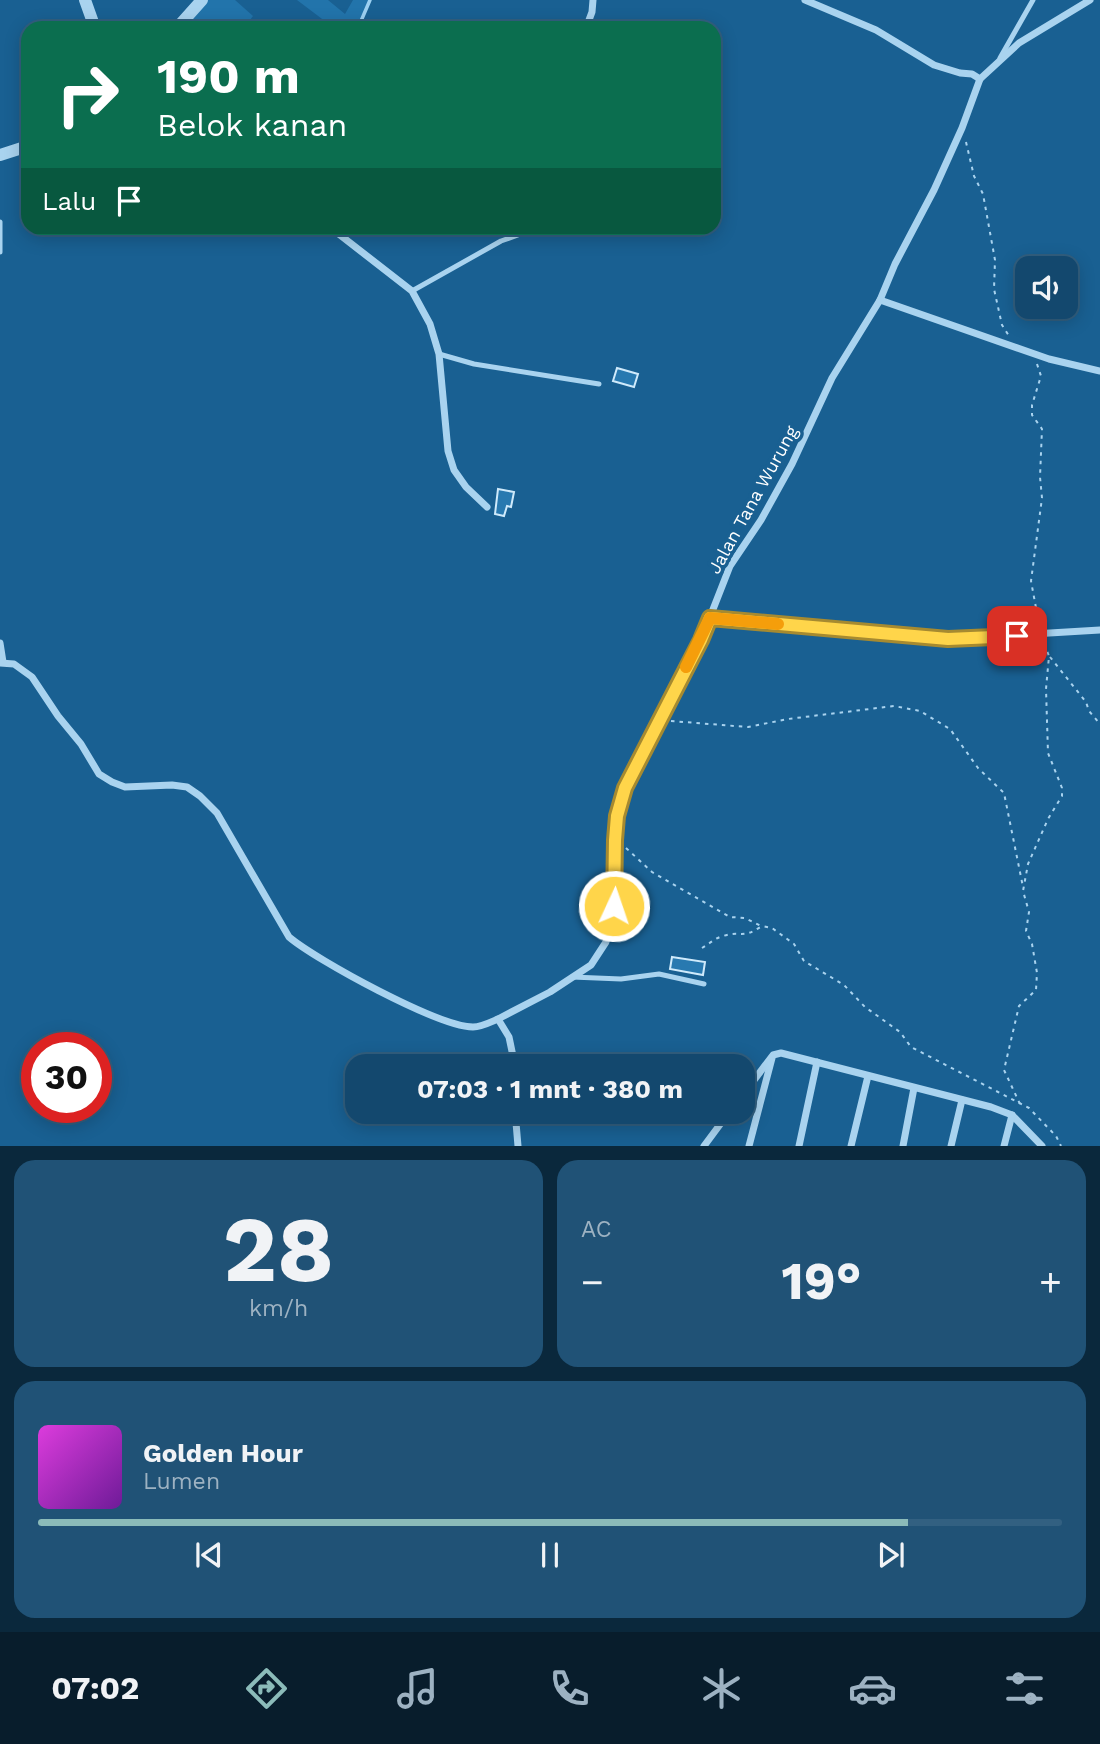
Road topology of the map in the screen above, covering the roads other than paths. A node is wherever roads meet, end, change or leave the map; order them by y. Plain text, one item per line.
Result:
1 (85, 0) edge
2 (202, 0) edge
3 (593, 0) edge
4 (805, 0) edge
5 (1033, 0) edge
6 (1090, 0) edge
7 (92, 21) edge
8 (183, 21) edge
9 (589, 21) edge
10 (1000, 58) junction
11 (980, 79) junction
12 (21, 148) edge
13 (0, 155) edge
14 (0, 222) edge
15 (340, 235) edge
16 (517, 235) dead end
17 (0, 252) edge
18 (412, 292) junction
19 (880, 300) junction
20 (439, 354) junction
21 (1100, 370) edge
22 (599, 384) dead end
23 (487, 507) dead end
24 (710, 618) junction
25 (1100, 630) edge
26 (0, 643) edge
27 (1, 662) edge
28 (572, 977) junction
29 (704, 984) dead end
30 (498, 1019) junction
31 (513, 1054) edge
32 (773, 1055) junction
33 (817, 1062) junction
34 (868, 1076) junction
35 (755, 1079) edge
36 (914, 1088) junction
37 (962, 1100) junction
38 (1012, 1115) junction
39 (516, 1124) edge
40 (720, 1124) edge
41 (518, 1146) edge
42 (704, 1146) edge
43 (748, 1146) edge
44 (799, 1146) edge
45 (851, 1146) edge
46 (903, 1146) edge
47 (951, 1146) edge
48 (1004, 1146) edge
49 (1042, 1146) edge

1 - 7 street
2 - 8 street
3 - 9 street
4 - 11 street
5 - 10 lane
6 - 10 street
10 - 11 street
11 - 19 street, Jalan Tana Wurung
12 - 13 street
14 - 17 lane
15 - 18 street
16 - 18 lane
18 - 20 street
19 - 21 street
19 - 24 street, Jalan Tana Wurung
20 - 22 lane
20 - 23 street
24 - 25 street
24 - 28 street, Jalan Tana Wurung
26 - 27 street
27 - 30 street, Jalan Tana Wurung
28 - 29 lane
28 - 30 street, Jalan Tana Wurung
30 - 31 street
32 - 33 street
32 - 35 street
32 - 43 street
33 - 34 street
33 - 44 street
34 - 36 street
34 - 45 street
36 - 37 street
36 - 46 street
37 - 38 street
37 - 47 street
38 - 48 street
38 - 49 street
39 - 41 street
40 - 42 street

